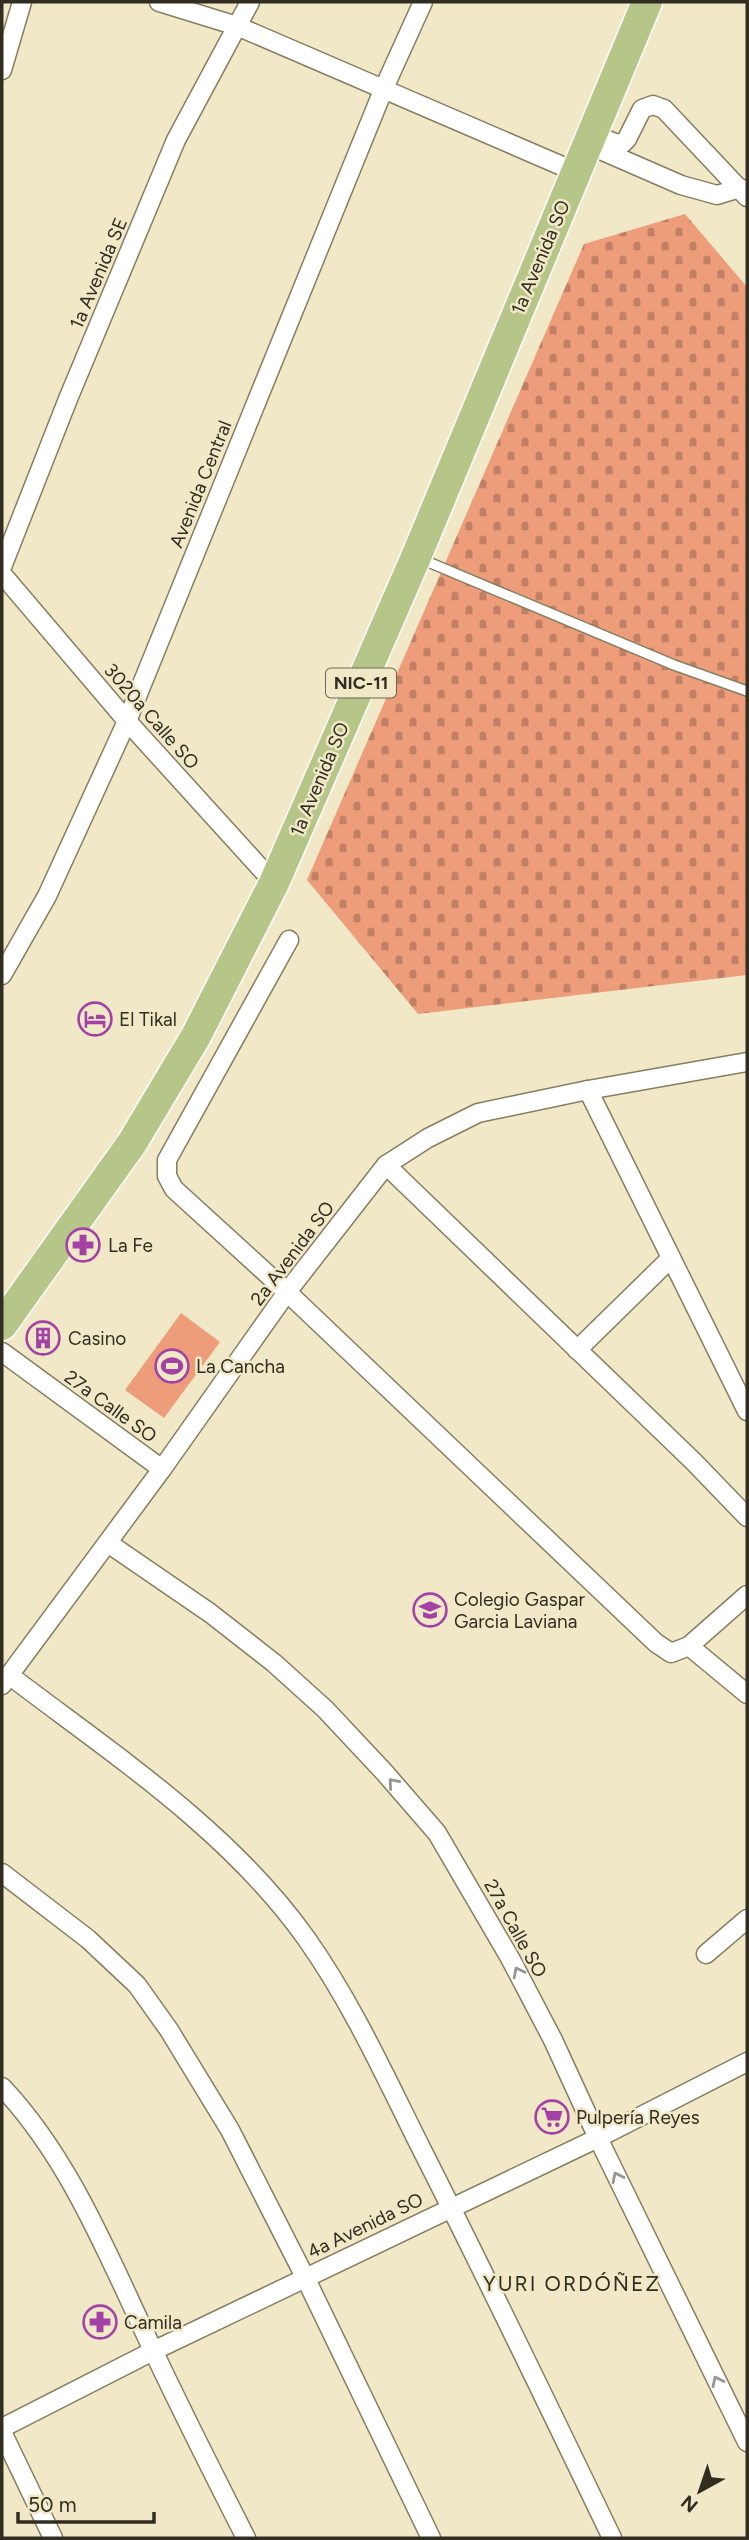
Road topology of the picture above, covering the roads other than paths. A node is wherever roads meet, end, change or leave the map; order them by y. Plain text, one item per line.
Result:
1 (22, 2) edge
2 (159, 2) edge
3 (250, 2) edge
4 (423, 2) edge
5 (647, 2) edge
6 (237, 26) junction
7 (2, 70) edge
8 (384, 88) junction
9 (591, 139) junction
10 (576, 172) junction
11 (743, 192) edge
12 (416, 557) junction
13 (2, 568) edge
14 (2, 574) edge
15 (747, 691) edge
16 (127, 722) junction
17 (274, 883) junction
18 (289, 940) dead end
19 (2, 975) edge
20 (747, 1062) edge
21 (588, 1090) junction
22 (386, 1165) junction
23 (671, 1258) junction
24 (287, 1292) junction
25 (2, 1325) edge
26 (577, 1350) junction
27 (2, 1352) edge
28 (747, 1411) edge
29 (162, 1469) junction
30 (747, 1517) edge
31 (108, 1543) junction
32 (747, 1595) edge
33 (689, 1646) junction
34 (6, 1680) edge
35 (747, 1694) edge
36 (2, 1873) edge
37 (747, 1919) edge
38 (706, 1954) dead end
39 (746, 2067) edge
40 (2, 2087) edge
41 (598, 2138) junction
42 (451, 2208) junction
43 (305, 2277) junction
44 (153, 2351) junction
45 (2, 2430) edge
46 (747, 2442) edge
47 (53, 2538) edge
48 (246, 2538) edge
49 (431, 2538) edge
50 (612, 2538) edge

1 - 7 street
2 - 6 street
3 - 6 street, 1a Avenida SE
4 - 8 street, Avenida Central
5 - 9 highway, 1a Avenida SO / NIC-11
6 - 8 street
6 - 13 street, 1a Avenida SE
8 - 10 street
8 - 16 street, Avenida Central
9 - 10 highway, 1a Avenida SO / NIC-11
9 - 11 street
9 - 11 street
10 - 12 highway, 1a Avenida SO / NIC-11
12 - 15 lane
12 - 17 highway, 1a Avenida SO / NIC-11
14 - 16 street, 3020a Calle SO
16 - 17 street, 3020a Calle SO
16 - 19 street, Avenida Central
17 - 25 highway, 1a Avenida SO / NIC-11
18 - 24 street
20 - 21 street, 2a Avenida SO
21 - 22 street, 2a Avenida SO
21 - 23 street
22 - 24 street, 2a Avenida SO
22 - 26 street
23 - 26 street
23 - 28 street
24 - 29 street, 2a Avenida SO
24 - 33 street
26 - 30 street
27 - 29 street, 27a Calle SO
29 - 31 street, 2a Avenida SO
31 - 34 street, 2a Avenida SO
41 -> 31 street, 27a Calle SO
32 - 33 street
33 - 35 street
34 - 42 street
36 - 43 street
37 - 38 street
39 - 41 street, 4a Avenida SO
40 - 44 street
41 - 42 street, 4a Avenida SO
46 -> 41 street, 27a Calle SO
42 - 43 street, 4a Avenida SO
42 - 50 street
43 - 44 street, 4a Avenida SO
43 - 49 street
44 - 45 street, 4a Avenida SO
44 - 48 street
45 - 47 street

